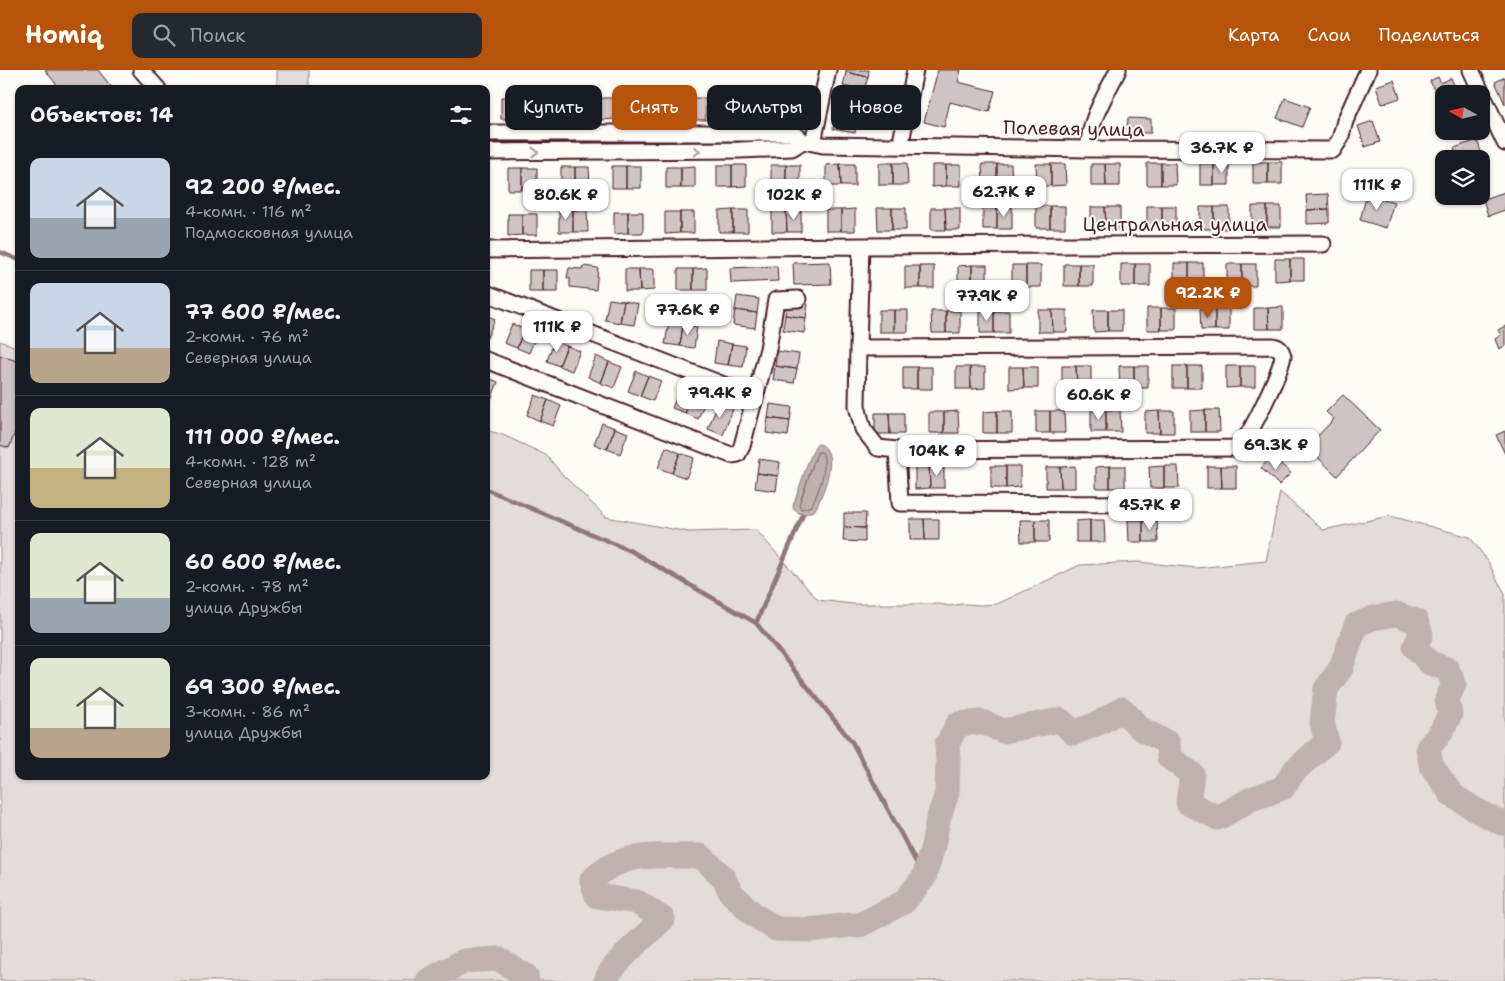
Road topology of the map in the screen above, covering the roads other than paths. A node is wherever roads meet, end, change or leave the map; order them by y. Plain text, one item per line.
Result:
1 (141, 70) edge
2 (828, 70) edge
3 (915, 70) edge
4 (1118, 70) edge
5 (1368, 70) edge
6 (1471, 70) edge
7 (154, 85) edge
8 (490, 133) edge
9 (590, 134) junction
10 (902, 137) dead end
11 (808, 142) junction
12 (1505, 143) edge
13 (1089, 149) junction
14 (490, 152) edge
15 (590, 152) junction
16 (1323, 244) dead end
17 (861, 246) junction
18 (490, 250) edge
19 (490, 296) edge
20 (798, 299) dead end
21 (858, 348) junction
22 (490, 362) edge
23 (755, 396) junction
24 (897, 450) junction
25 (1156, 504) dead end

1 - 7 street
2 - 11 street
3 - 10 street
4 - 13 street
5 - 13 street, Полевая улица
6 - 12 street
8 - 9 street, Полевая улица
9 - 11 street, Полевая улица
9 - 15 street
11 - 13 street, Полевая улица
15 -> 11 street, Полевая улица
14 -> 15 street, Полевая улица
16 - 17 street, Центральная улица
17 - 18 street, Центральная улица
17 - 21 street
19 - 23 street
20 - 23 street
21 - 24 street
21 - 24 street
22 - 23 street
24 - 25 street

